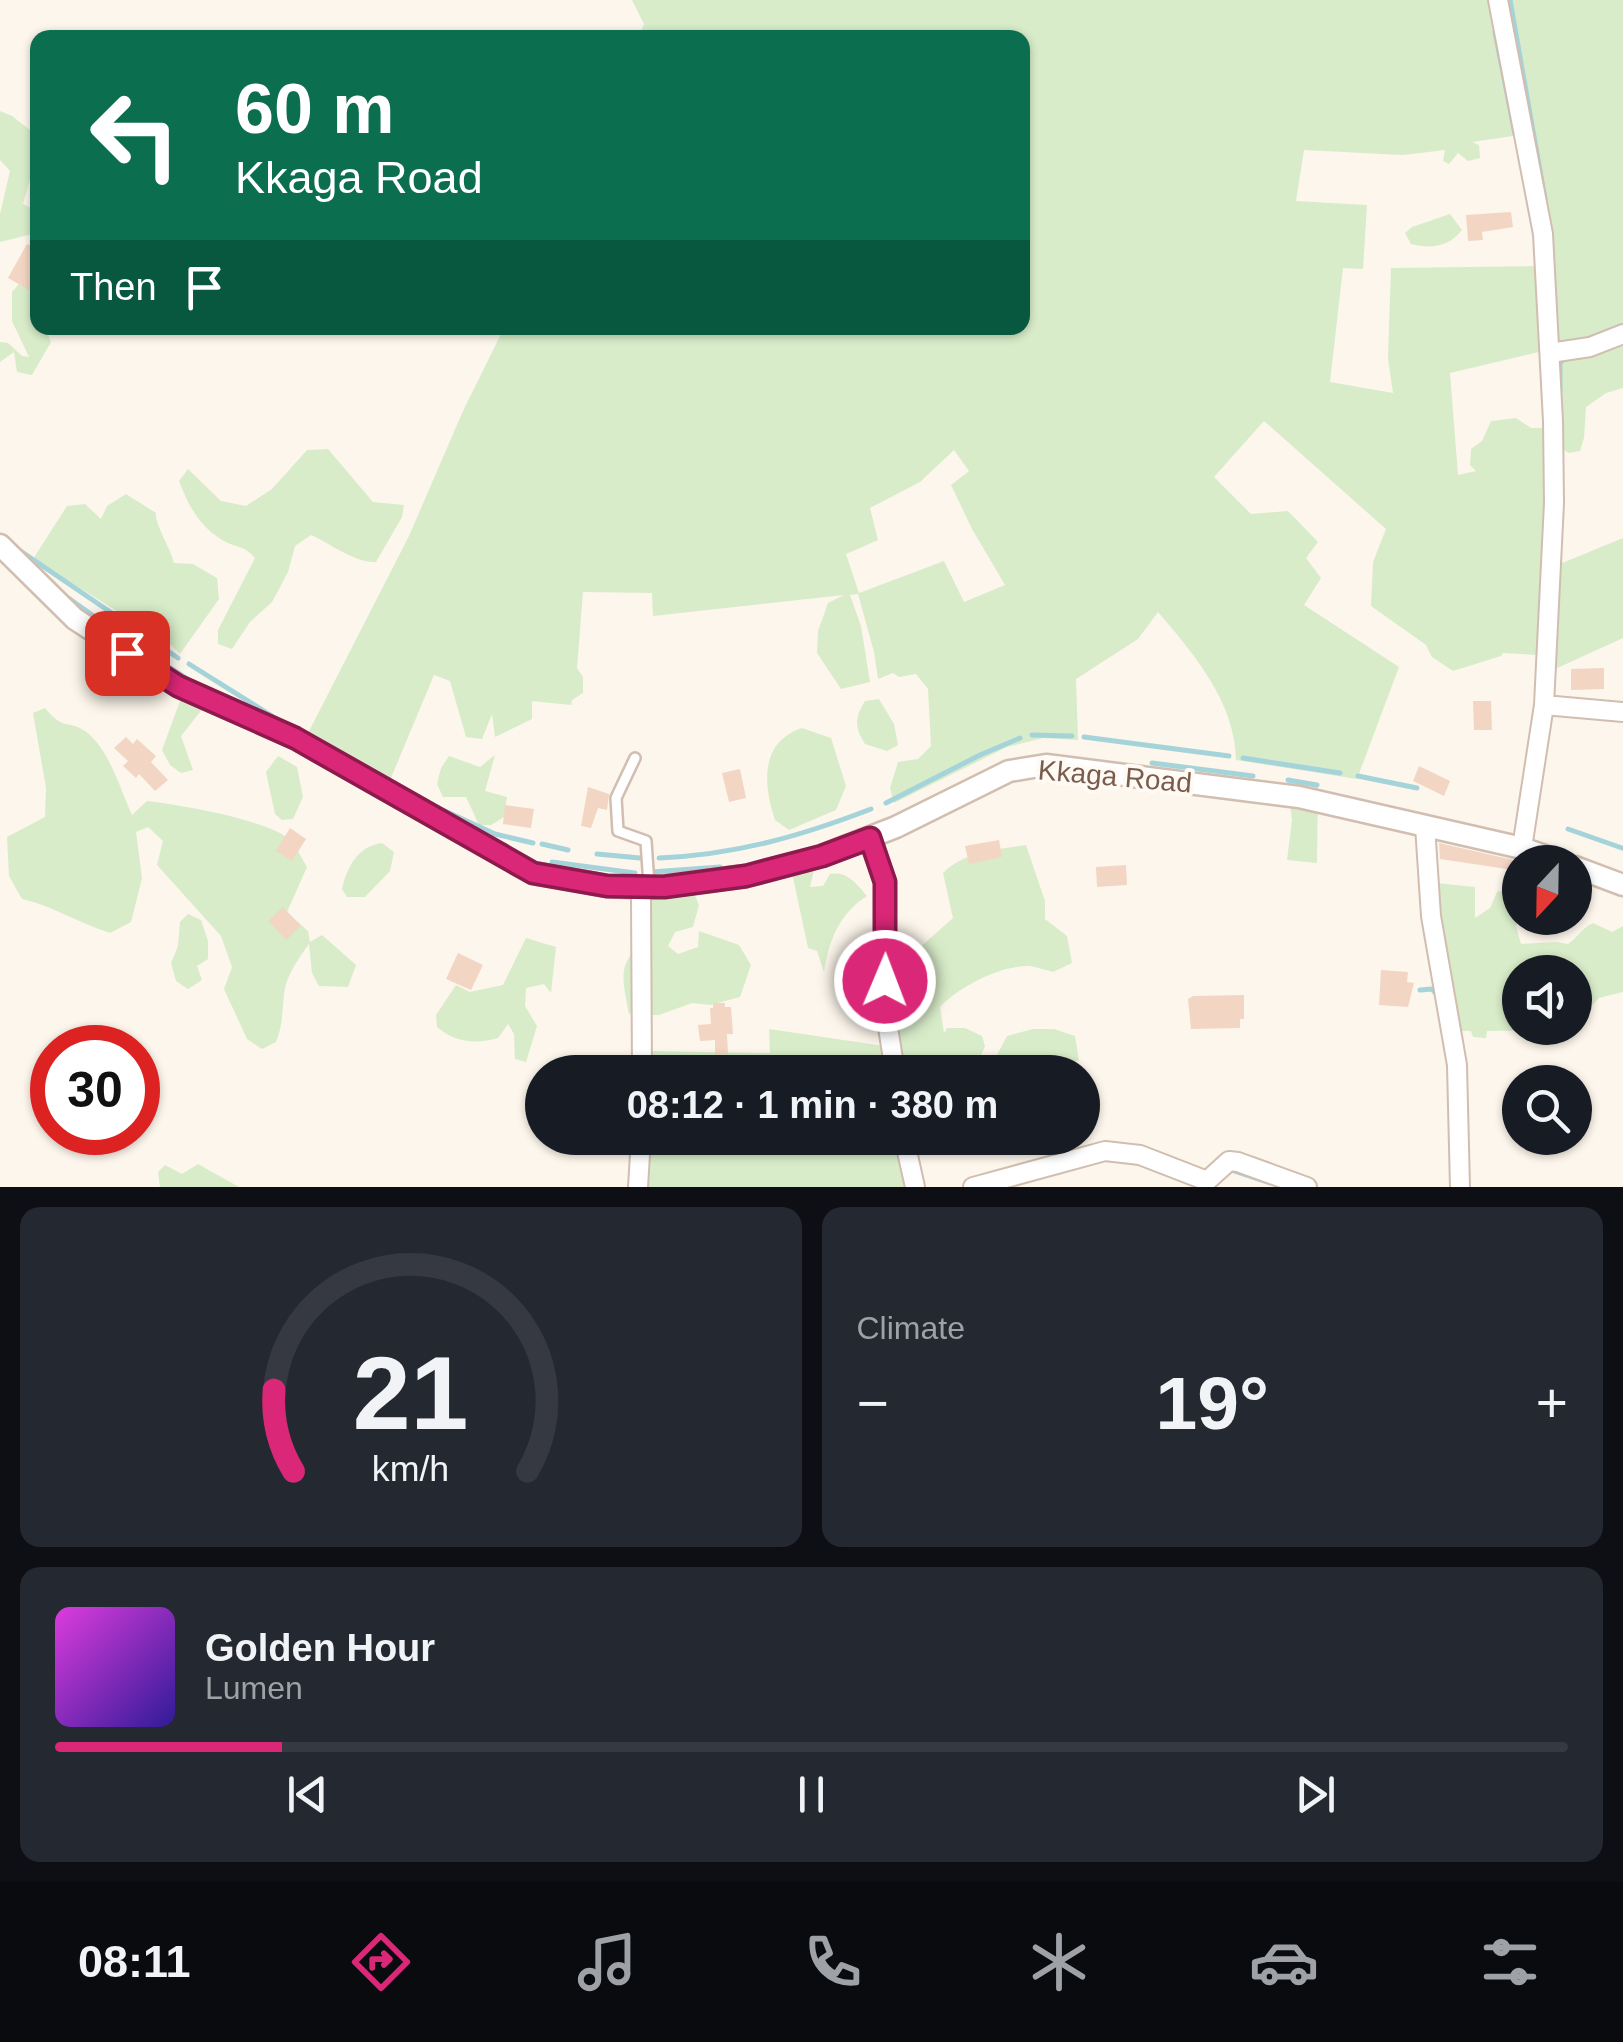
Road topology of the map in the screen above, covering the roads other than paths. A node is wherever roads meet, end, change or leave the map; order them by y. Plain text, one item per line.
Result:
1 (1498, 0) edge
2 (1623, 334) edge
3 (1550, 353) junction
4 (0, 544) edge
5 (1544, 705) junction
6 (1623, 712) edge
7 (635, 758) dead end
8 (1424, 826) junction
9 (870, 838) junction
10 (1509, 845) edge
11 (1522, 845) edge
12 (1592, 874) edge
13 (1623, 886) edge
14 (644, 888) junction
15 (642, 1055) edge
16 (892, 1055) edge
17 (640, 1155) edge
18 (908, 1155) edge
19 (638, 1187) edge
20 (915, 1187) edge
21 (972, 1187) edge
22 (1308, 1187) edge
23 (1460, 1187) edge

1 - 3 street
2 - 3 street
3 - 5 street
4 - 14 street, Kkaga Road
5 - 6 street
5 - 11 street
7 - 14 lane
8 - 9 street, Kkaga Road
8 - 10 street, Kkaga Road
8 - 23 street
9 - 14 street, Kkaga Road
9 - 16 street
12 - 13 street
14 - 15 street
17 - 19 street
18 - 20 street
21 - 22 street

